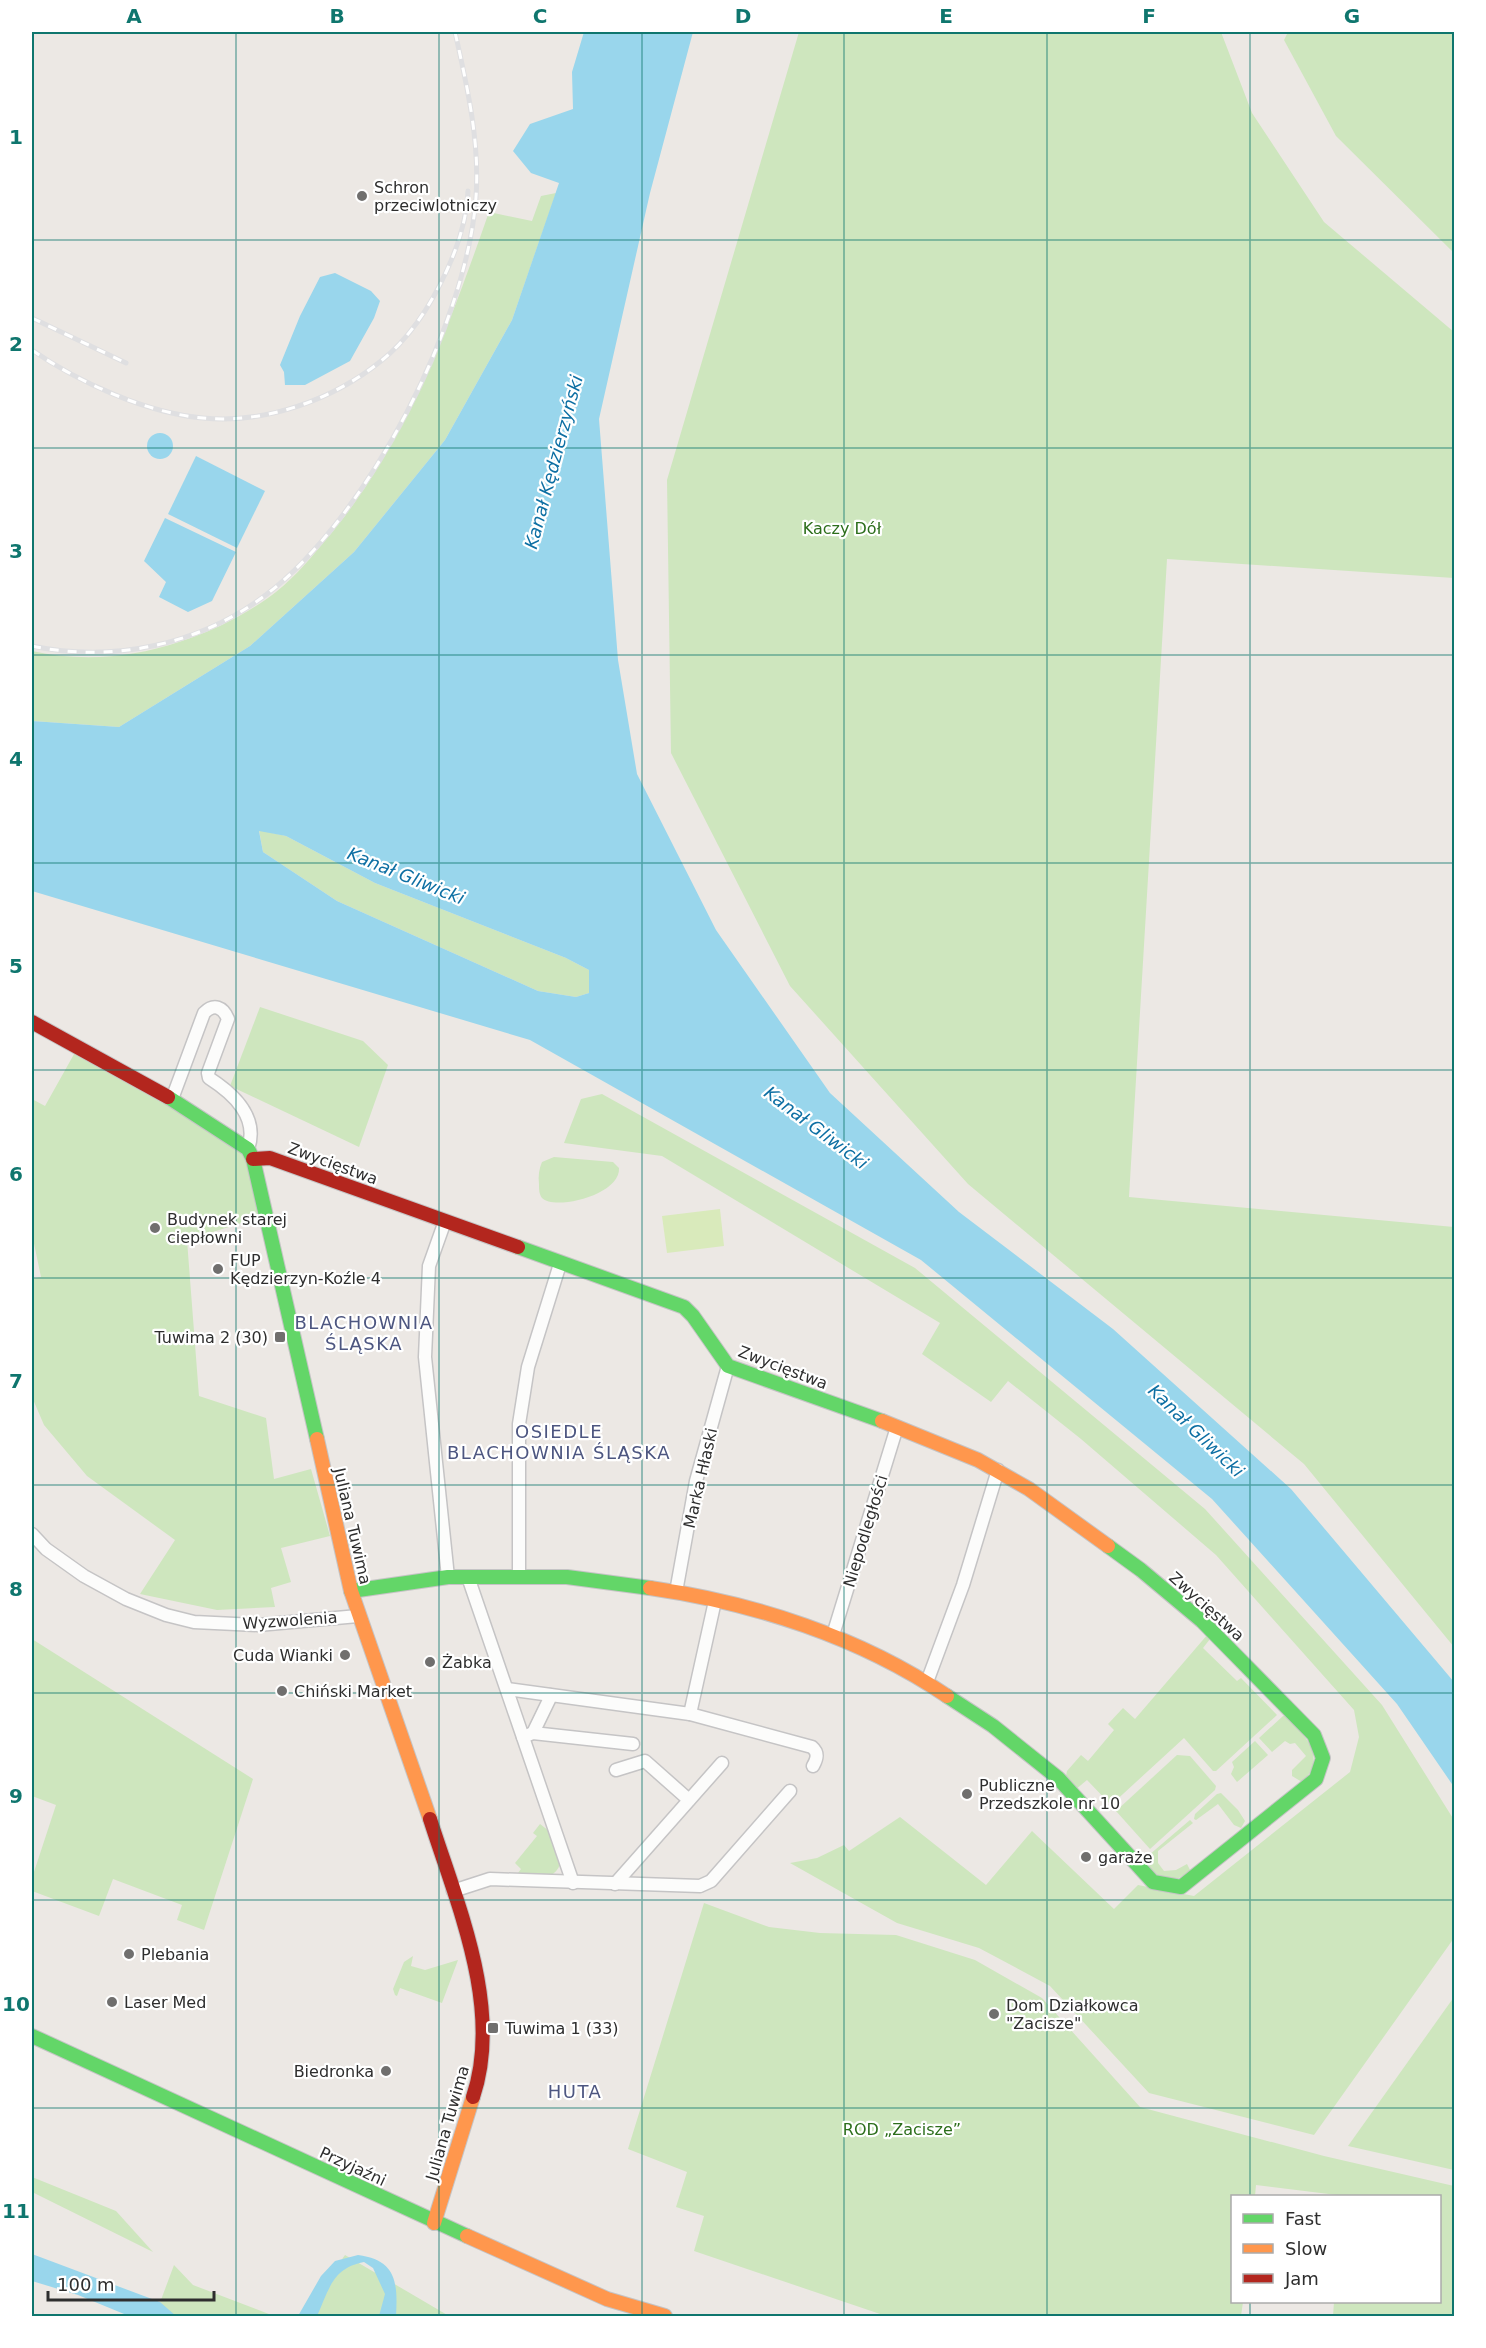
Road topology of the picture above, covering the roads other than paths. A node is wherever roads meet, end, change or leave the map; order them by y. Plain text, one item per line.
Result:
1 (32, 1022) edge
2 (172, 1099) junction
3 (250, 1154) junction
4 (445, 1221) junction
5 (560, 1264) junction
6 (728, 1366) junction
7 (897, 1427) junction
8 (998, 1470) junction
9 (32, 1534) edge
10 (519, 1576) junction
11 (448, 1577) junction
12 (468, 1577) junction
13 (351, 1591) junction
14 (676, 1592) junction
15 (715, 1601) junction
16 (358, 1616) junction
17 (833, 1635) junction
18 (927, 1682) junction
19 (507, 1689) junction
20 (550, 1695) junction
21 (690, 1714) junction
22 (528, 1735) junction
23 (633, 1744) dead end
24 (722, 1763) dead end
25 (813, 1766) dead end
26 (616, 1770) dead end
27 (790, 1791) dead end
28 (689, 1800) junction
29 (573, 1883) junction
30 (615, 1884) junction
31 (453, 1891) junction
32 (32, 2036) edge
33 (434, 2223) junction
34 (665, 2316) edge

1 - 2 street, Zwycięstwa
2 - 3 street, Zwycięstwa
2 - 3 street
3 - 4 street, Zwycięstwa
3 - 13 street, Juliana Tuwima
4 - 5 street, Zwycięstwa
4 - 11 street
5 - 6 street, Zwycięstwa
5 - 10 street
6 - 7 street, Zwycięstwa
6 - 14 street, Marka Hłaski
7 - 8 street, Zwycięstwa
7 - 17 street, Niepodległości
8 - 18 street
8 - 18 street, Zwycięstwa
9 - 16 street, Wyzwolenia
10 - 12 street
10 - 14 street
11 - 12 street
11 - 13 street
12 - 19 street
13 - 16 street, Juliana Tuwima
14 - 15 street
15 - 17 street
15 - 21 street
16 - 31 street, Juliana Tuwima
17 - 18 street
19 - 20 street
19 - 22 street
20 - 21 street
20 - 22 street
21 - 25 street
22 - 23 street
22 - 29 street
24 - 28 street
26 - 28 street
27 - 30 street
28 - 30 street
29 - 30 street
29 - 31 street
31 - 33 street, Juliana Tuwima
32 - 33 street, Przyjaźni
33 - 34 street, Przyjaźni

